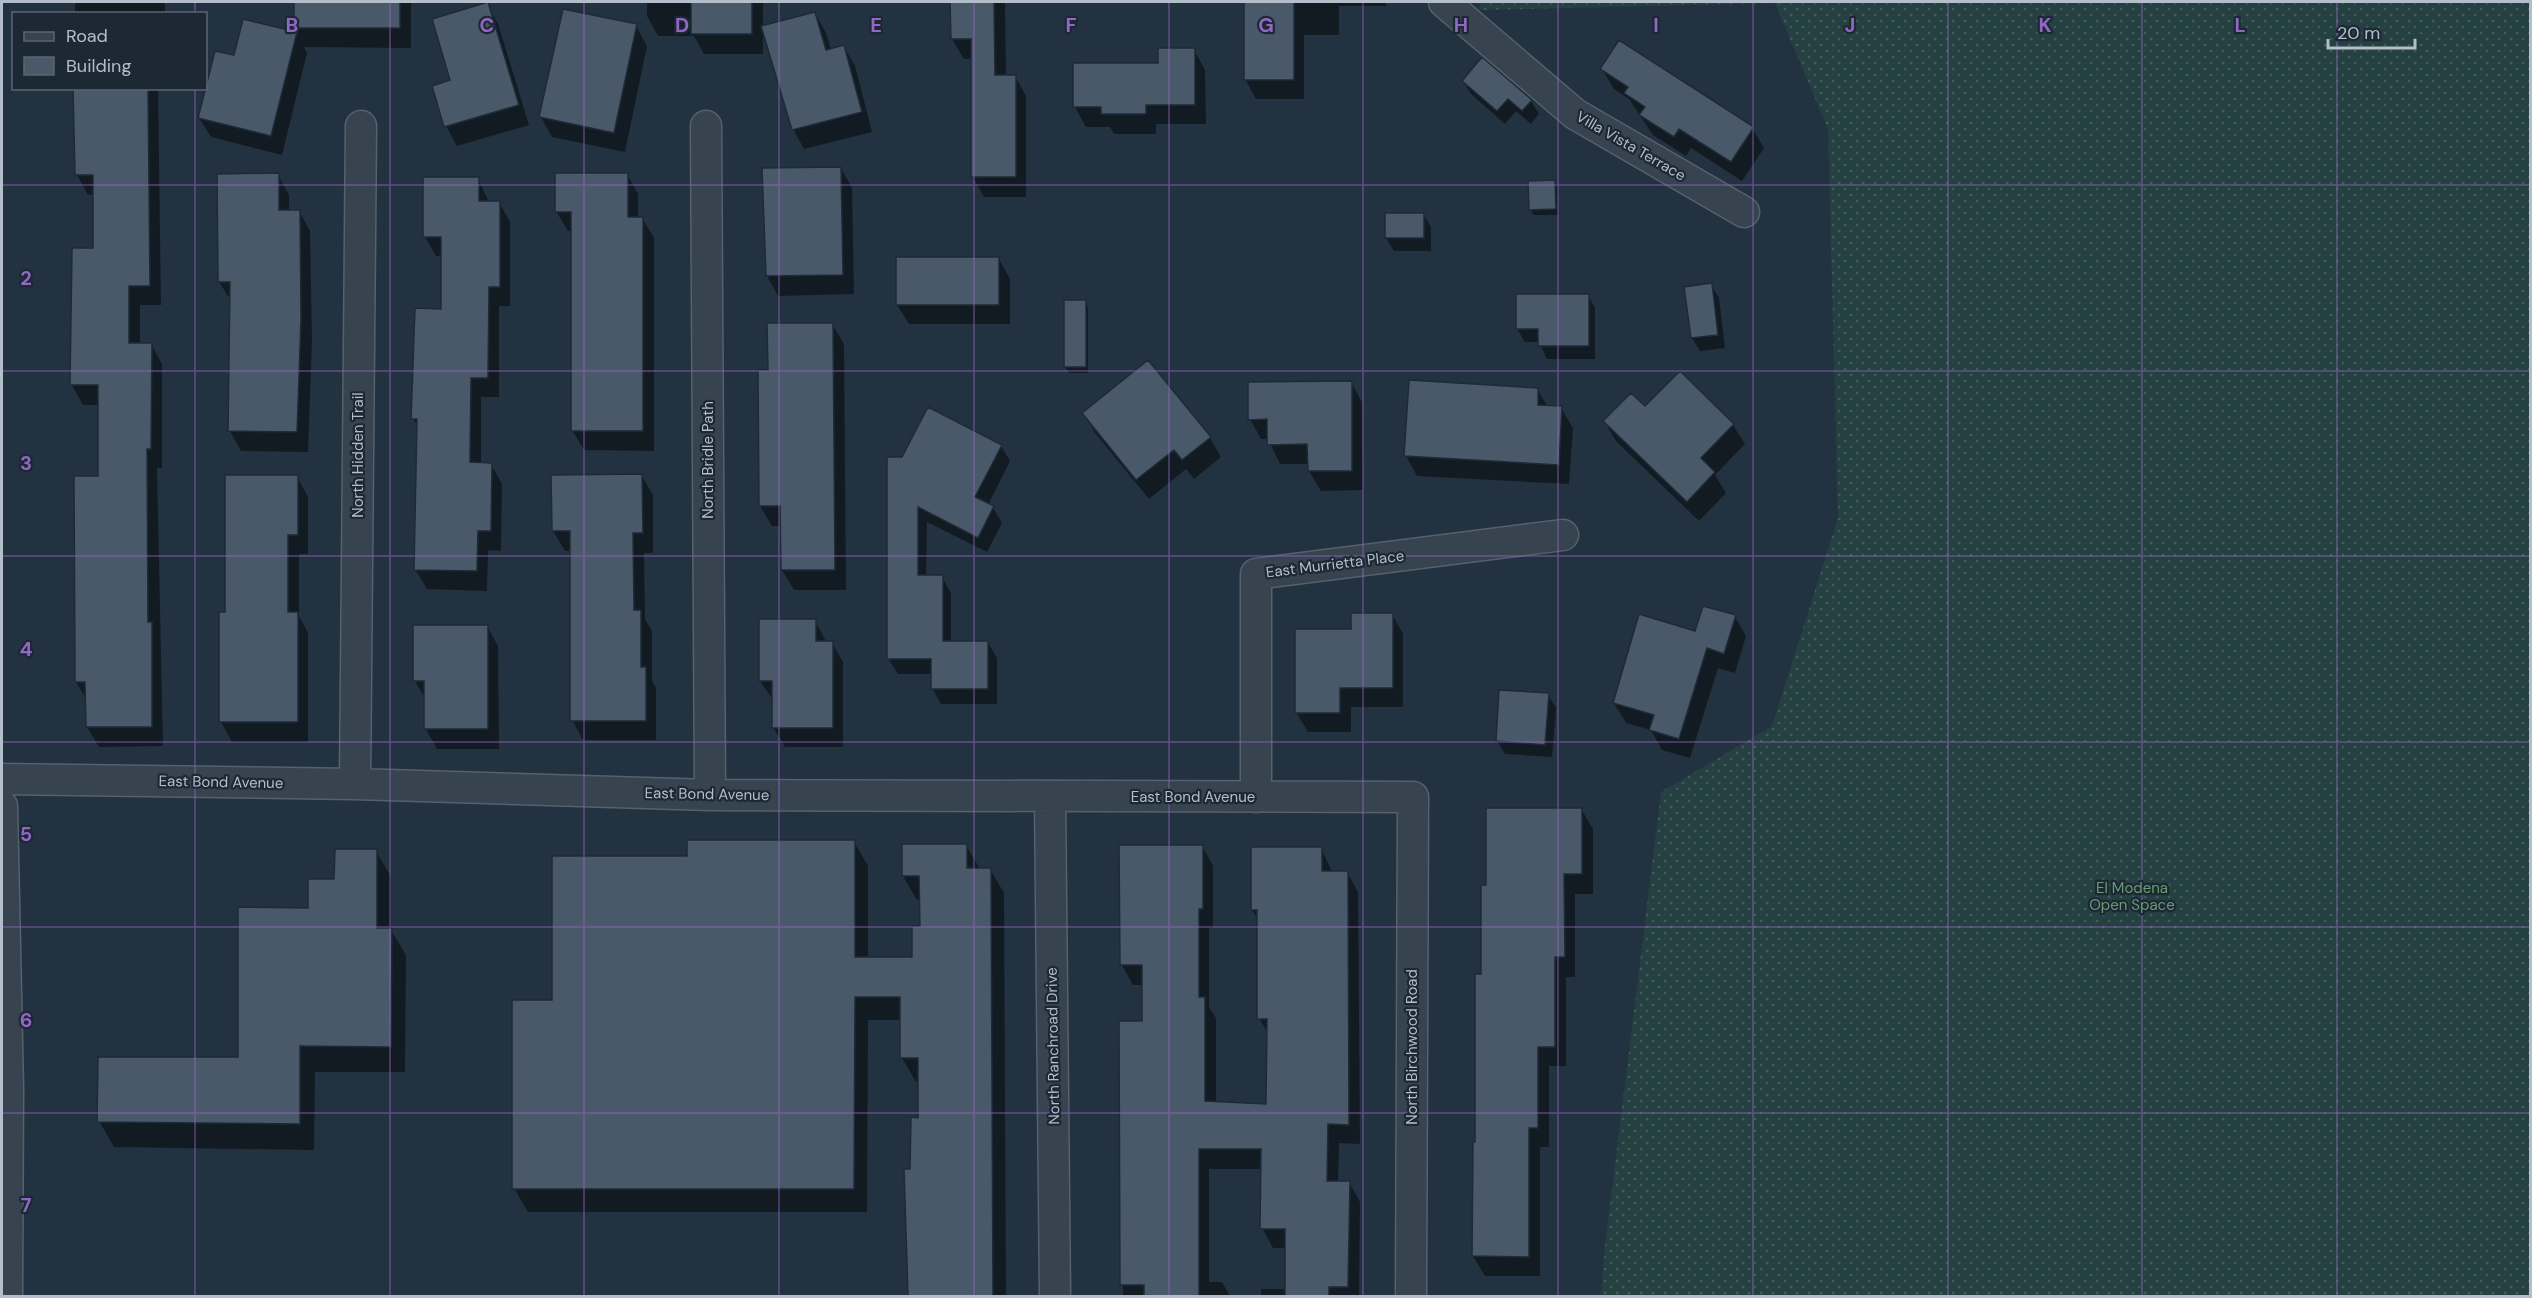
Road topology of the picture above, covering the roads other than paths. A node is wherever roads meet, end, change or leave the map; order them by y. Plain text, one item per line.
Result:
1 (1444, 2) edge
2 (361, 126) dead end
3 (706, 126) dead end
4 (1744, 212) dead end
5 (1563, 535) dead end
6 (2, 779) edge
7 (355, 784) junction
8 (710, 795) junction
9 (1050, 796) junction
10 (1256, 797) junction
11 (1413, 797) joint
12 (2, 806) edge
13 (8, 1296) edge
14 (1055, 1296) edge
15 (1411, 1296) edge

1 - 4 street, Villa Vista Terrace
2 - 7 street, North Hidden Trail
3 - 8 street, North Bridle Path
5 - 10 street, East Murrietta Place
6 - 7 street, East Bond Avenue
7 - 8 street, East Bond Avenue
8 - 9 street, East Bond Avenue
9 - 10 street, East Bond Avenue
9 - 14 street, North Ranchroad Drive
10 - 11 street, East Bond Avenue
11 - 15 street, North Birchwood Road
12 - 13 street

